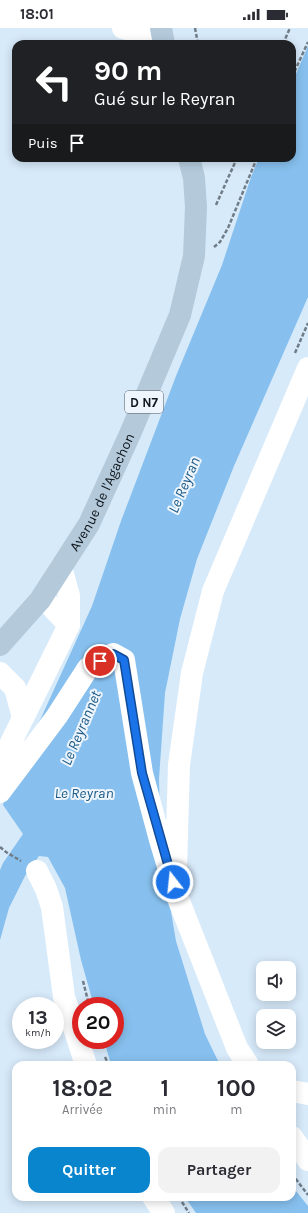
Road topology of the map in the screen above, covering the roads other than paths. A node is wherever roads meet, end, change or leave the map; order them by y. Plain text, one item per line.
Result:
1 (124, 28) edge
2 (163, 37) edge
3 (190, 162) edge
4 (308, 368) edge
5 (61, 567) junction
6 (40, 600) junction
7 (69, 625) junction
8 (0, 645) edge
9 (0, 673) edge
10 (23, 718) junction
11 (0, 765) edge
12 (0, 792) edge
13 (37, 871) dead end
14 (177, 896) junction
15 (85, 1061) edge
16 (245, 1061) edge
17 (296, 1092) edge
18 (308, 1094) edge
19 (296, 1143) edge
20 (308, 1160) edge
21 (156, 1201) edge
22 (164, 1213) edge

1 - 2 street
3 - 5 main road, Avenue de l'Agachon / D N7
4 - 14 street
5 - 6 main road, Avenue de l'Agachon / D N7
5 - 7 street
6 - 7 street
6 - 8 main road, Avenue de l'Agachon / D N7
7 - 10 street
9 - 10 street
10 - 11 street
12 - 14 street
13 - 15 street
14 - 16 street
17 - 18 street
19 - 20 street
21 - 22 street

